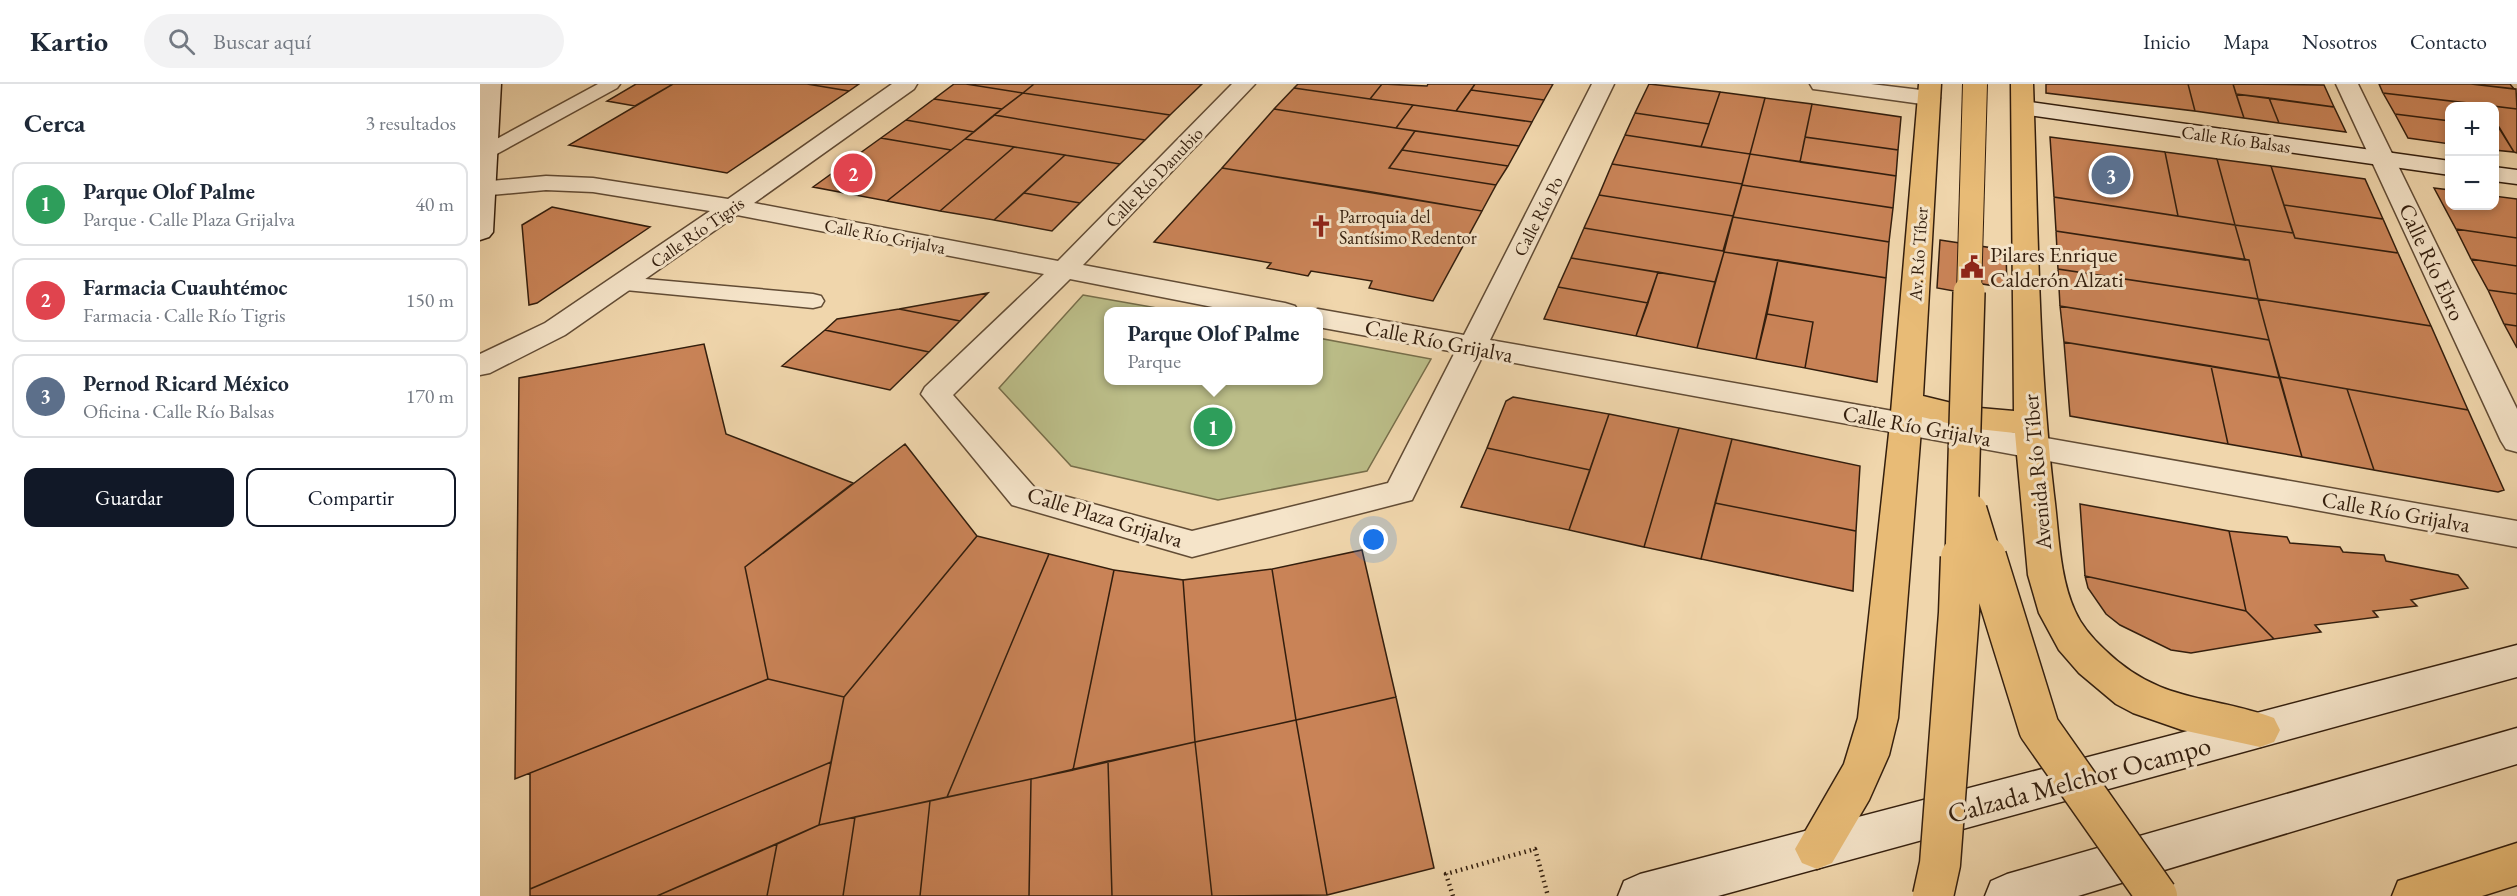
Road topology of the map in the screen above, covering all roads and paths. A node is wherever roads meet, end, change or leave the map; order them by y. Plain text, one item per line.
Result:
1 (611, 84) edge
2 (906, 84) edge
3 (1244, 84) edge
4 (1603, 84) edge
5 (1821, 84) edge
6 (1975, 84) edge
7 (2347, 84) edge
8 (489, 86) edge
9 (1929, 91) edge
10 (2022, 96) edge
11 (486, 152) junction
12 (2384, 160) junction
13 (2445, 167) edge
14 (2499, 175) edge
15 (2517, 177) edge
16 (482, 189) edge
17 (733, 207) junction
18 (480, 232) edge
19 (1064, 270) junction
20 (623, 284) junction
21 (813, 301) dead end
22 (1259, 307) edge
23 (1323, 319) edge
24 (1472, 347) junction
25 (480, 366) edge
26 (1907, 413) junction
27 (2032, 435) junction
28 (2517, 441) edge
29 (1963, 485) junction
30 (2517, 534) edge
31 (2517, 661) edge
32 (2260, 730) junction
33 (2517, 746) edge
34 (1817, 849) junction
35 (2517, 864) edge
36 (1453, 896) edge
37 (1548, 896) edge
38 (1640, 896) edge
39 (1933, 896) edge
40 (2007, 896) edge
41 (2157, 896) edge
42 (2414, 896) edge

1 - 11 lane
2 - 17 street, Calle Río Tigris
3 - 19 street, Calle Río Danubio
4 - 24 street, Calle Río Po
5 - 9 street
6 - 29 main road, bridge
7 - 12 street, Calle Río Ebro
8 - 11 street
9 - 26 main road, Av. Río Tíber
10 - 12 street, Calle Río Balsas
10 - 27 main road, Avenida Río Tíber
11 - 16 street
12 - 13 street, Calle Río Balsas
12 - 28 street, Calle Río Ebro
14 - 15 street
16 - 17 street, Calle Río Grijalva
16 - 18 street
17 - 19 street, Calle Río Grijalva
17 - 20 street, Calle Río Tigris
19 - 22 street, Calle Río Grijalva
19 - 24 street, Calle Plaza Grijalva
20 - 21 lane
20 - 25 street, Calle Río Tigris
23 - 24 street, Calle Río Grijalva
24 - 26 street, Calle Río Grijalva
26 - 27 street, Calle Río Grijalva
26 - 34 main road
27 - 30 street, Calle Río Grijalva
27 - 32 main road, Avenida Río Tíber
29 - 39 main road, bridge
29 - 41 main road, bridge
31 - 32 street, Calzada Melchor Ocampo
32 - 34 street, Calzada Melchor Ocampo
33 - 40 street
34 - 38 street, Calzada Melchor Ocampo
35 - 42 main road
36 - 37 path

